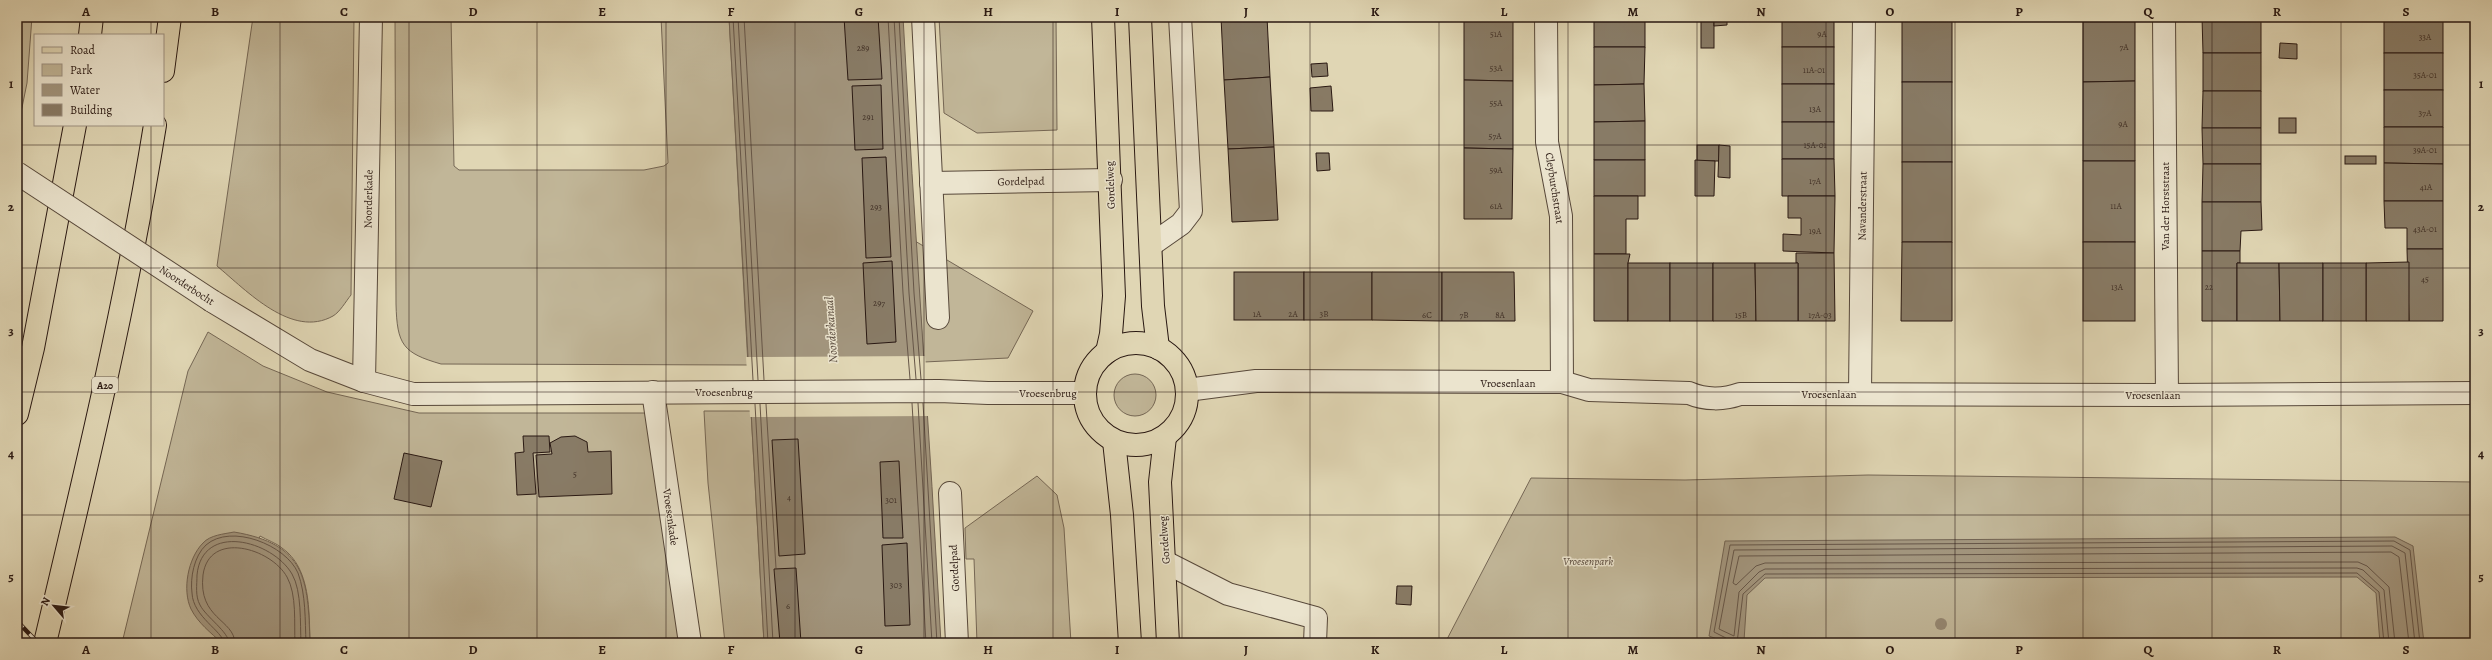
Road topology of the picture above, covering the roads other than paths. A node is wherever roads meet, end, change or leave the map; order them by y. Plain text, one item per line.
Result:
1 (92, 17) edge
2 (170, 17) edge
3 (370, 17) edge
4 (922, 17) edge
5 (1103, 17) edge
6 (1140, 17) edge
7 (1180, 17) edge
8 (1546, 17) edge
9 (1864, 17) edge
10 (2164, 17) edge
11 (90, 34) edge
12 (164, 63) edge
13 (75, 126) edge
14 (155, 126) edge
15 (17, 174) edge
16 (1111, 180) junction
17 (931, 183) junction
18 (1151, 245) junction
19 (938, 318) dead end
20 (1158, 348) junction
21 (1107, 352) junction
22 (364, 381) junction
23 (1562, 382) junction
24 (1187, 390) junction
25 (652, 392) junction
26 (1085, 393) junction
27 (2475, 393) edge
28 (1860, 394) junction
29 (2167, 396) junction
30 (17, 414) edge
31 (1165, 437) junction
32 (1114, 441) junction
33 (950, 493) dead end
34 (1165, 562) junction
35 (45, 643) edge
36 (690, 643) edge
37 (957, 643) edge
38 (1130, 643) edge
39 (1168, 643) edge
40 (1315, 643) edge

1 - 11 main road
2 - 12 main road
3 - 22 street, Noorderkade
4 - 17 street
5 - 16 main road, Gordelweg
6 - 18 main road
7 - 18 street
8 - 23 street, Cleyburchstraat
9 - 28 street, Navanderstraat
10 - 29 street, Van der Horststraat
13 - 30 main road
14 - 35 main road, A20
15 - 22 street, Noorderbocht, bridge
16 - 17 street, Gordelpad
16 - 21 main road, Gordelweg
17 - 19 street
18 - 20 main road
20 - 21 main road
20 - 24 main road
21 - 26 main road
22 - 25 street, Vroesenbrug
23 - 24 street, Vroesenlaan
23 - 28 street, Vroesenlaan
24 - 31 main road
25 - 26 street, Vroesenbrug
25 - 36 street, Vroesenkade
26 - 32 main road
27 - 29 street, Vroesenlaan
28 - 29 street, Vroesenlaan
31 - 32 main road
31 - 34 main road, Gordelweg
32 - 38 main road
33 - 37 street, Gordelpad
34 - 39 main road, Gordelweg
34 - 40 street

